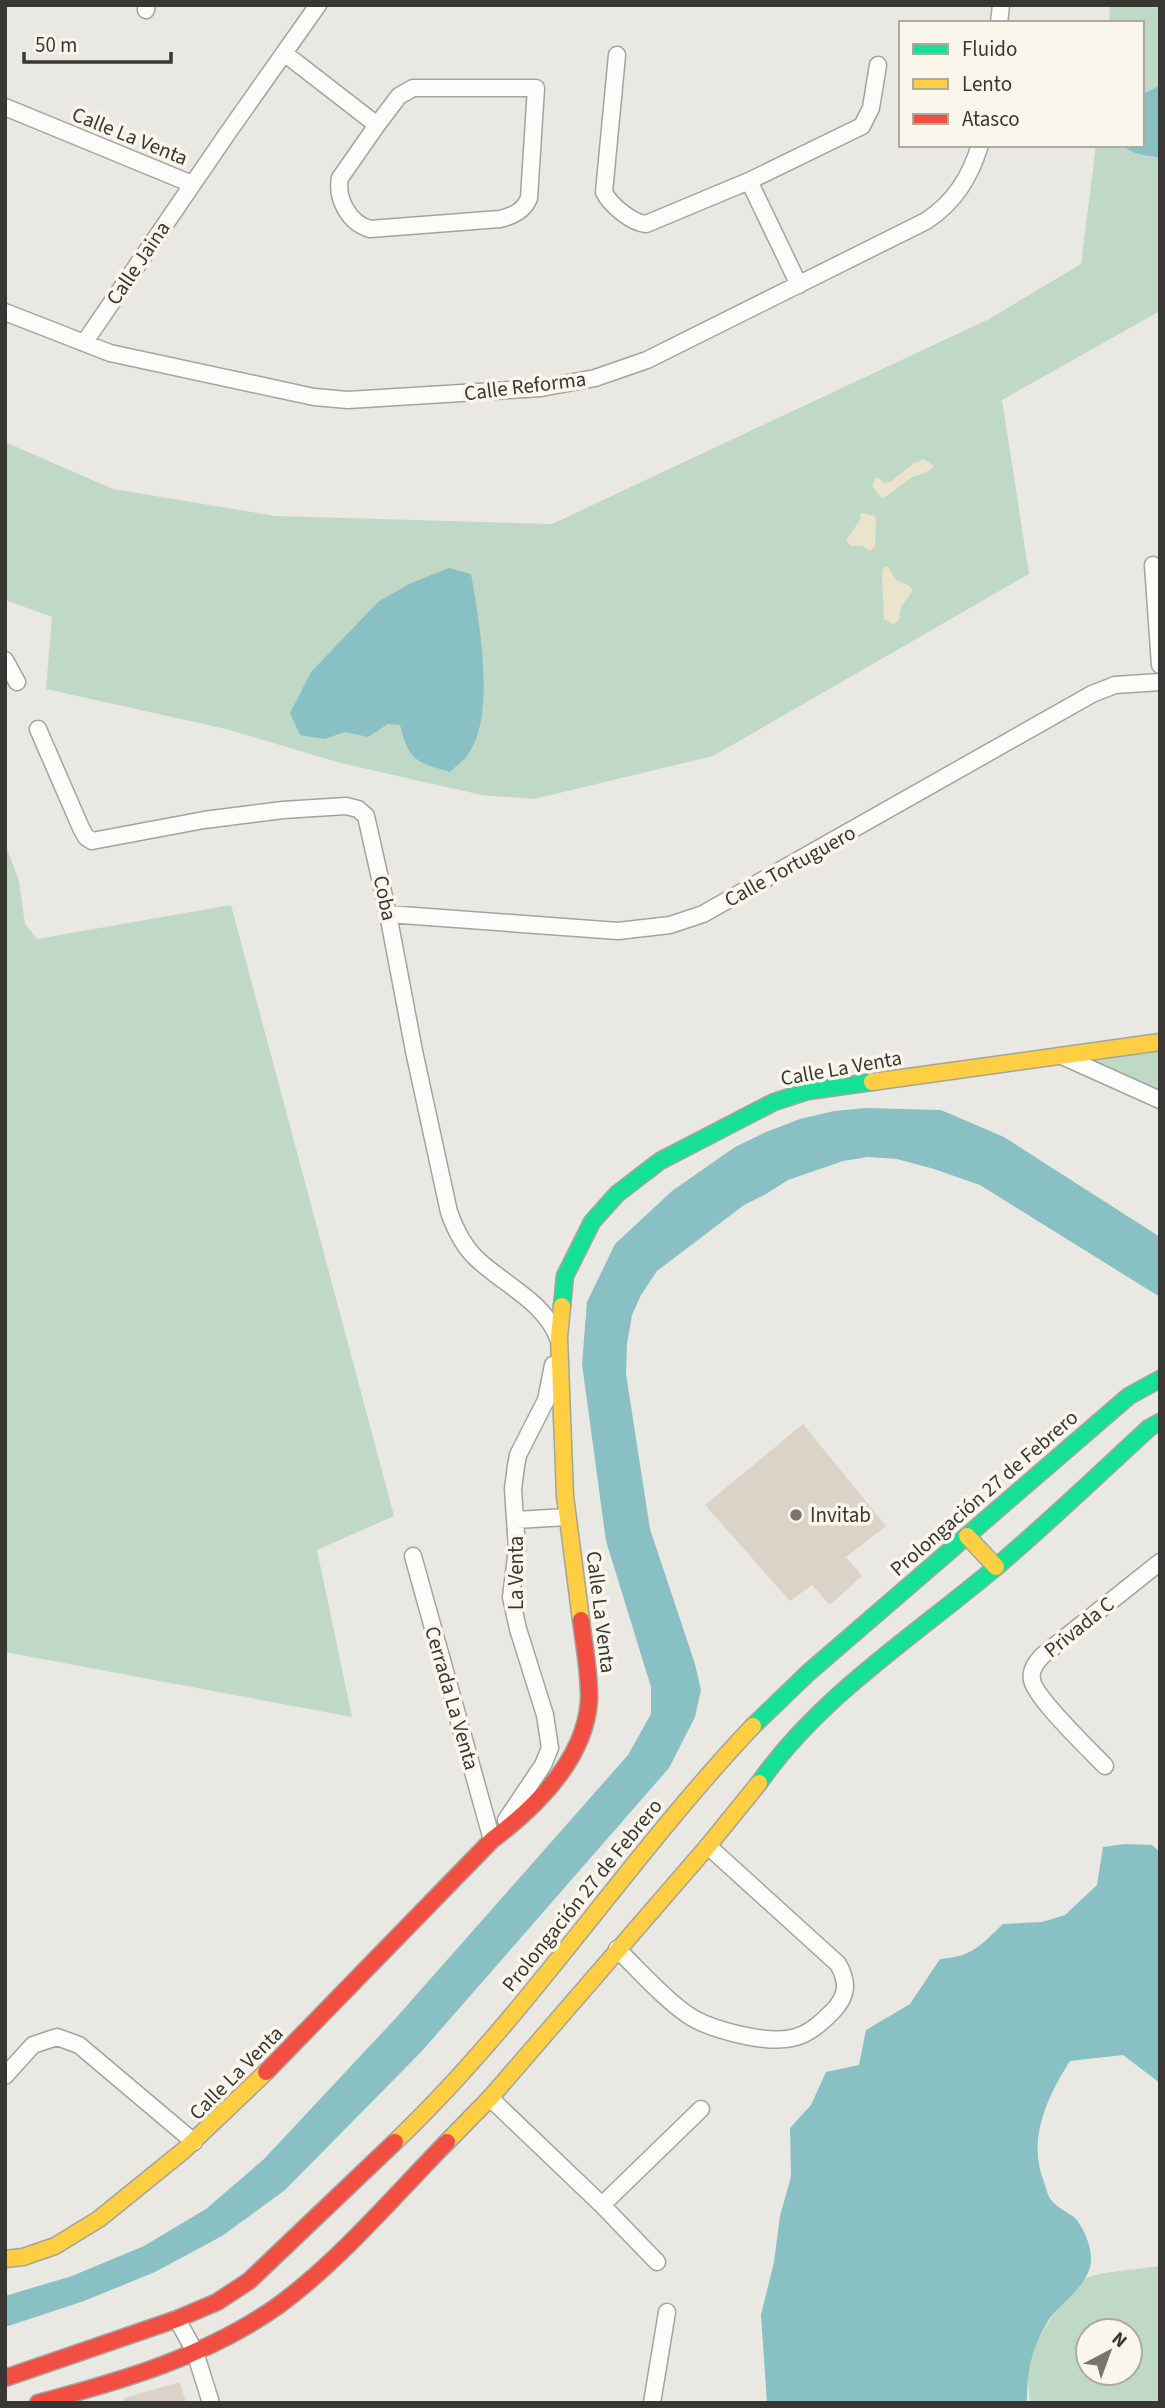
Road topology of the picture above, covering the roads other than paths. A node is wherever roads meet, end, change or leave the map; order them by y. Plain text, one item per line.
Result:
1 (318, 5) edge
2 (284, 53) junction
3 (617, 55) dead end
4 (878, 65) dead end
5 (5, 107) edge
6 (377, 125) junction
7 (979, 147) edge
8 (749, 181) junction
9 (192, 184) junction
10 (799, 285) junction
11 (5, 312) edge
12 (84, 342) junction
13 (1153, 565) dead end
14 (5, 660) edge
15 (1160, 665) edge
16 (16, 682) dead end
17 (1160, 682) edge
18 (38, 729) dead end
19 (388, 914) junction
20 (1160, 1042) edge
21 (1062, 1056) junction
22 (1160, 1100) edge
23 (559, 1337) junction
24 (1160, 1379) edge
25 (1160, 1422) edge
26 (567, 1517) junction
27 (516, 1520) junction
28 (967, 1536) junction
29 (413, 1556) dead end
30 (1160, 1562) edge
31 (996, 1567) junction
32 (765, 1741) junction
33 (1105, 1766) dead end
34 (492, 1840) junction
35 (708, 1846) junction
36 (617, 1950) junction
37 (5, 2076) edge
38 (490, 2098) junction
39 (701, 2109) dead end
40 (194, 2142) junction
41 (602, 2205) junction
42 (5, 2259) edge
43 (657, 2262) dead end
44 (667, 2312) dead end
45 (177, 2319) junction
46 (195, 2352) junction
47 (5, 2378) edge
48 (38, 2403) edge
49 (211, 2403) edge
50 (652, 2403) edge

1 - 2 street, Calle La Venta
2 - 6 street
2 - 9 street, Calle La Venta
3 - 8 street
4 - 8 street
5 - 9 street, Calle La Venta
6 - 6 street
7 - 10 street, Calle Reforma
8 - 10 street
9 - 12 street, Calle Jaina
10 - 12 street, Calle Reforma
11 - 12 street, Calle Reforma
13 - 15 street
14 - 16 street
17 - 19 street, Calle Tortuguero
18 - 19 street, Coba
19 - 23 street, Coba
20 - 21 street, Calle La Venta
21 - 22 street
21 - 23 street, Calle La Venta
23 - 26 street, Calle La Venta
23 - 27 street, La Venta
24 - 28 street, Prolongación 27 de Febrero
25 - 31 street, Prolongación 27 de Febrero
26 - 27 street
26 - 34 street, Calle La Venta
27 - 34 street, La Venta
28 - 31 street
28 - 32 street, Prolongación 27 de Febrero
29 - 34 street, Cerrada La Venta
30 - 33 street, Privada C
31 - 32 street, Prolongación 27 de Febrero
32 - 35 street, Prolongación 27 de Febrero
32 - 45 street, Prolongación 27 de Febrero
34 - 40 street, Calle La Venta
35 - 36 street, Prolongación 27 de Febrero
35 - 36 street
36 - 38 street, Prolongación 27 de Febrero
37 - 40 street
38 - 41 street
38 - 46 street, Prolongación 27 de Febrero
39 - 41 street
40 - 42 street, Calle La Venta
41 - 43 street
44 - 50 street
45 - 46 street
45 - 47 street, Prolongación 27 de Febrero
46 - 48 street, Prolongación 27 de Febrero
46 - 49 street

